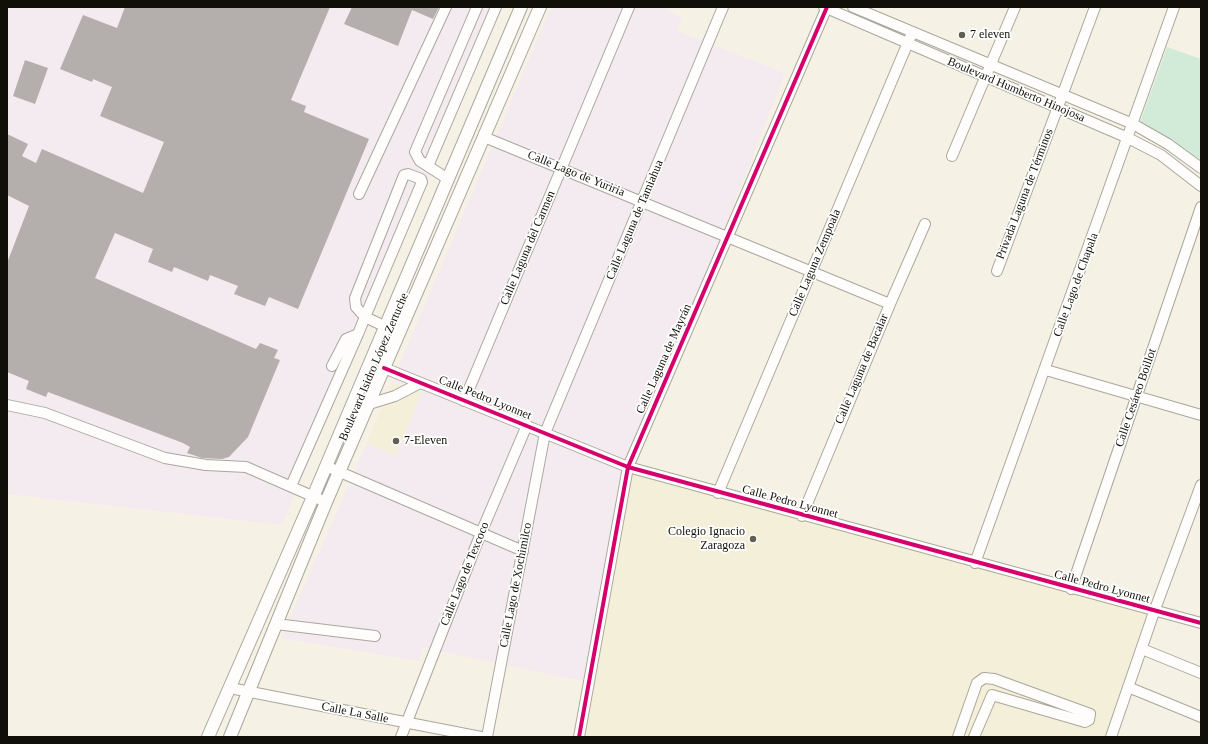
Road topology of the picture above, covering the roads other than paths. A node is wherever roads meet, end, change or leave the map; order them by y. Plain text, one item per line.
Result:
1 (446, 7) edge
2 (477, 7) edge
3 (496, 7) edge
4 (521, 7) edge
5 (540, 7) edge
6 (629, 7) edge
7 (723, 7) edge
8 (826, 7) edge
9 (853, 7) edge
10 (1016, 7) edge
11 (1095, 7) edge
12 (1174, 7) edge
13 (912, 32) junction
14 (907, 44) junction
15 (991, 65) junction
16 (986, 77) junction
17 (1063, 95) junction
18 (1058, 107) junction
19 (1133, 124) junction
20 (484, 137) junction
21 (1128, 138) junction
22 (952, 156) dead end
23 (428, 166) junction
24 (562, 168) junction
25 (1201, 168) edge
26 (448, 179) junction
27 (1201, 186) edge
28 (360, 194) dead end
29 (642, 202) junction
30 (1201, 207) edge
31 (925, 224) dead end
32 (728, 236) junction
33 (997, 271) dead end
34 (811, 272) junction
35 (399, 296) junction
36 (412, 302) junction
37 (890, 304) junction
38 (365, 317) junction
39 (385, 327) junction
40 (399, 333) junction
41 (358, 334) junction
42 (332, 366) dead end
43 (384, 368) junction
44 (1046, 370) junction
45 (420, 383) junction
46 (1136, 397) junction
47 (464, 401) junction
48 (7, 404) edge
49 (369, 404) junction
50 (1201, 415) edge
51 (527, 425) junction
52 (545, 433) junction
53 (326, 466) junction
54 (628, 467) junction
55 (340, 472) junction
56 (1201, 485) edge
57 (291, 486) junction
58 (718, 493) junction
59 (313, 497) junction
60 (326, 502) junction
61 (802, 516) junction
62 (481, 533) junction
63 (523, 551) junction
64 (975, 563) junction
65 (1071, 589) junction
66 (1154, 612) junction
67 (276, 624) junction
68 (1201, 624) edge
69 (375, 636) dead end
70 (1142, 649) junction
71 (1201, 673) edge
72 (984, 678) junction
73 (1128, 687) junction
74 (230, 688) junction
75 (248, 693) junction
76 (992, 695) junction
77 (1201, 717) edge
78 (406, 722) junction
79 (208, 737) edge
80 (230, 737) edge
81 (401, 737) edge
82 (481, 737) edge
83 (487, 737) edge
84 (578, 737) edge
85 (958, 737) edge
86 (974, 737) edge
87 (1111, 737) edge

1 - 28 street
2 - 23 street
3 - 23 street
4 - 26 main road, Boulevard Isidro López Zertuche
5 - 20 main road, Boulevard Isidro López Zertuche
6 - 24 street, Calle Laguna del Carmen
7 - 29 street, Calle Laguna de Tamiahua
8 - 14 street, Boulevard Humberto Hinojosa
8 - 32 street, Calle Laguna de Mayrán
9 - 13 street, Boulevard Humberto Hinojosa
10 - 15 street
11 - 17 street, Privada Laguna de Términos
12 - 19 street, Calle Lago de Chapala
13 - 14 street, Calle Laguna Zempoala
13 - 15 street, Boulevard Humberto Hinojosa
14 - 16 street, Boulevard Humberto Hinojosa
14 - 34 street, Calle Laguna Zempoala
15 - 16 street
15 - 17 street, Boulevard Humberto Hinojosa
16 - 18 street, Boulevard Humberto Hinojosa
16 - 22 street
17 - 18 street, Privada Laguna de Términos
17 - 19 street, Boulevard Humberto Hinojosa
18 - 21 street, Boulevard Humberto Hinojosa
18 - 33 street, Privada Laguna de Términos
19 - 21 street, Calle Lago de Chapala
19 - 25 street, Boulevard Humberto Hinojosa
20 - 24 street, Calle Lago de Yuriria
20 - 36 main road, Boulevard Isidro López Zertuche
21 - 27 street, Boulevard Humberto Hinojosa
21 - 44 street, Calle Lago de Chapala
23 - 26 street
24 - 29 street, Calle Lago de Yuriria
24 - 47 street, Calle Laguna del Carmen
26 - 35 main road, Boulevard Isidro López Zertuche
29 - 32 street, Calle Lago de Yuriria
29 - 52 street, Calle Laguna de Tamiahua
30 - 46 street, Calle Cesáreo Boillot
31 - 37 street, Calle Laguna de Bacalar
32 - 34 street, Calle Lago de Yuriria
32 - 54 street, Calle Laguna de Mayrán
34 - 37 street, Calle Lago de Yuriria
34 - 58 street, Calle Laguna Zempoala
35 - 36 main road
35 - 39 main road, Boulevard Isidro López Zertuche
36 - 40 main road, Boulevard Isidro López Zertuche
37 - 61 street, Calle Laguna de Bacalar
38 - 38 street
38 - 39 street
38 - 41 street
39 - 40 street
39 - 53 main road, Boulevard Isidro López Zertuche
40 - 43 main road, Boulevard Isidro López Zertuche
41 - 42 street
41 - 57 street
43 - 45 street, Calle Pedro Lyonnet
43 - 49 main road, Boulevard Isidro López Zertuche
44 - 46 street
44 - 64 street, Calle Lago de Chapala
45 - 47 street, Calle Pedro Lyonnet
45 - 49 street
46 - 50 street
46 - 65 street, Calle Cesáreo Boillot
47 - 51 street, Calle Pedro Lyonnet
48 - 57 street
49 - 55 main road, Boulevard Isidro López Zertuche
51 - 52 street, Calle Pedro Lyonnet
51 - 62 street, Calle Lago de Texcoco
52 - 54 street, Calle Pedro Lyonnet
52 - 63 street, Calle Lago de Xochimilco
53 - 55 street
53 - 59 main road, Boulevard Isidro López Zertuche
54 - 58 street, Calle Pedro Lyonnet
54 - 84 street, Calle Laguna de Mayrán
55 - 60 main road, Boulevard Isidro López Zertuche
55 - 62 street
56 - 66 street
57 - 59 street
58 - 61 street, Calle Pedro Lyonnet
59 - 60 street
59 - 74 main road, Boulevard Isidro López Zertuche
60 - 67 main road, Boulevard Isidro López Zertuche
61 - 64 street, Calle Pedro Lyonnet
62 - 63 street
62 - 78 street, Calle Lago de Texcoco
63 - 83 street, Calle Lago de Xochimilco
64 - 65 street, Calle Pedro Lyonnet
65 - 66 street, Calle Pedro Lyonnet
66 - 68 street, Calle Pedro Lyonnet
66 - 70 street
67 - 69 street
67 - 75 main road, Boulevard Isidro López Zertuche
70 - 71 street
70 - 73 street
72 - 76 street
72 - 76 street
72 - 85 street
73 - 77 street
73 - 87 street
74 - 75 street, Calle La Salle
74 - 79 main road, Boulevard Isidro López Zertuche
75 - 78 street, Calle La Salle
75 - 80 main road, Boulevard Isidro López Zertuche
76 - 86 street
78 - 81 street, Calle Lago de Texcoco
78 - 82 street, Calle La Salle

